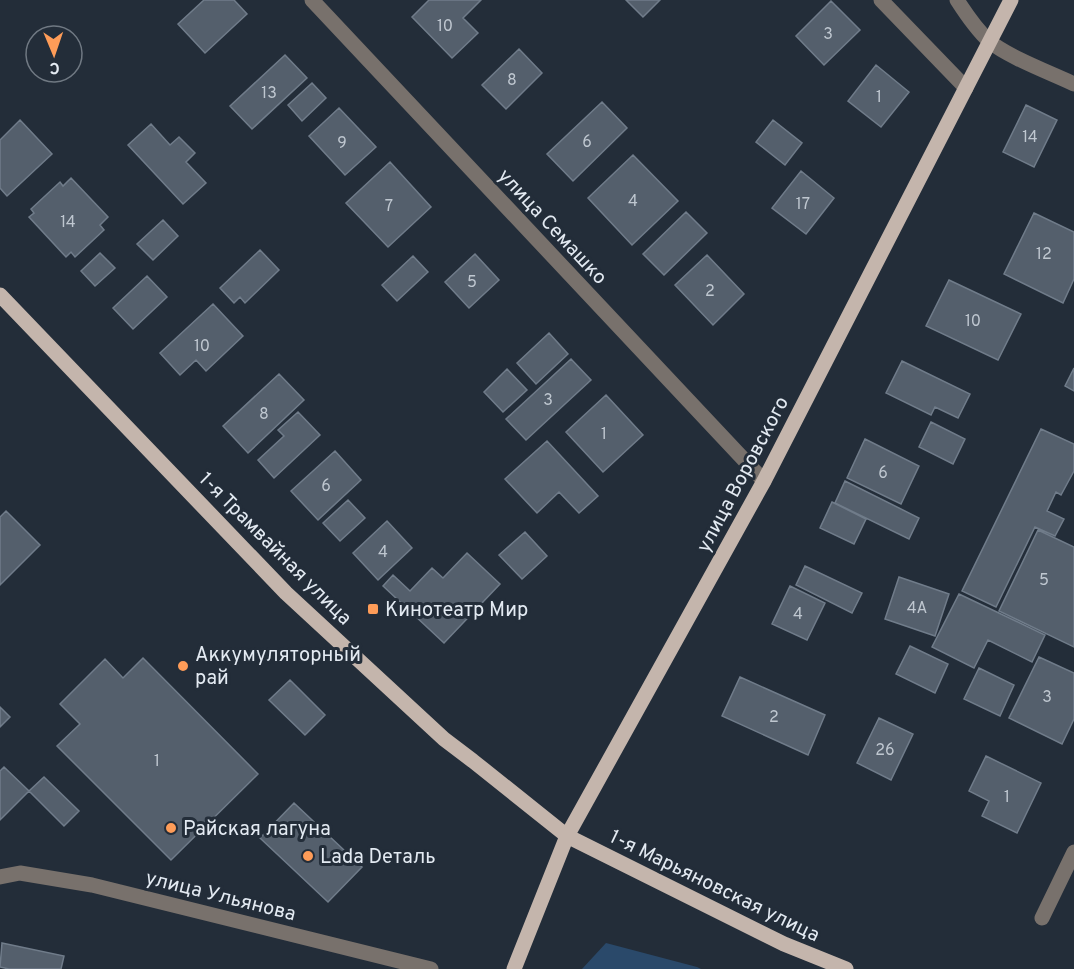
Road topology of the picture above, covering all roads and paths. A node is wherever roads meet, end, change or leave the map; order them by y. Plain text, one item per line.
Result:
1 (312, 0) edge
2 (881, 0) edge
3 (957, 0) edge
4 (1011, 0) edge
5 (990, 42) junction
6 (1074, 84) edge
7 (966, 88) junction
8 (0, 295) edge
9 (764, 481) junction
10 (567, 836) junction
11 (1074, 852) edge
12 (0, 878) edge
13 (1042, 918) dead end
14 (431, 969) edge
15 (514, 969) edge
16 (846, 969) edge

1 - 9 street, улица Семашко
2 - 7 street
3 - 5 street
4 - 5 main road, улица Воровского
5 - 6 street
5 - 7 main road, улица Воровского
7 - 9 main road, улица Воровского
8 - 10 main road, 1-я Трамвайная улица
9 - 10 main road, улица Воровского
10 - 15 main road, улица Воровского
10 - 16 main road, 1-я Марьяновская улица
11 - 13 street
12 - 14 street, улица Ульянова

